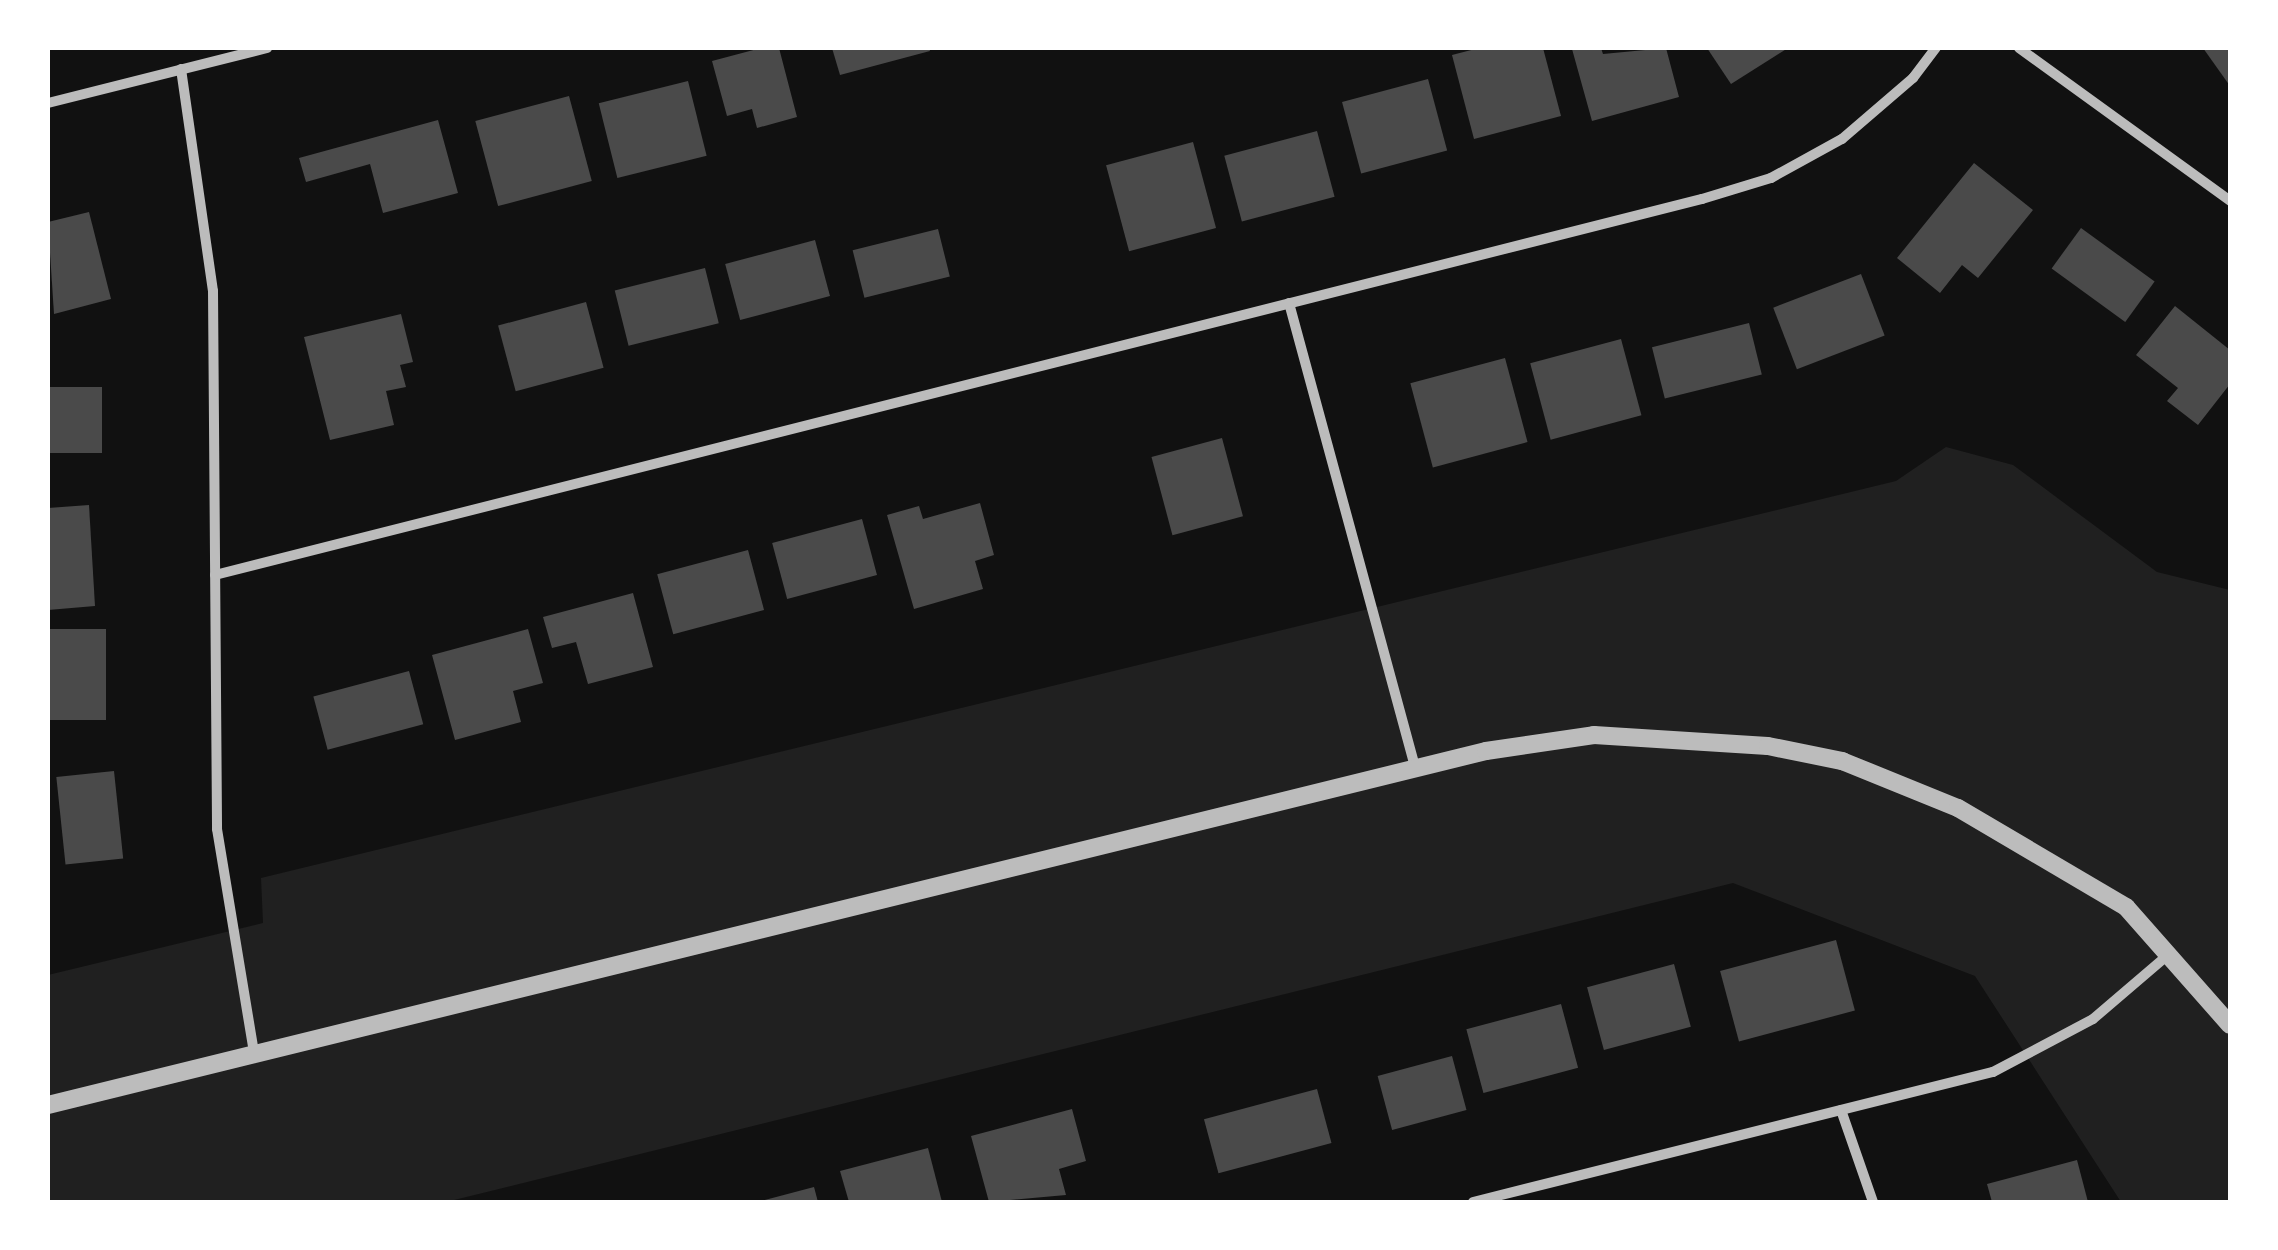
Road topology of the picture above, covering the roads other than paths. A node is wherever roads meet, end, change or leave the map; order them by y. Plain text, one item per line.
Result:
1 (267, 48) edge
2 (1936, 48) edge
3 (2019, 48) edge
4 (181, 69) junction
5 (48, 103) edge
6 (2230, 202) edge
7 (1288, 303) junction
8 (215, 575) junction
9 (1414, 768) junction
10 (2172, 952) junction
11 (2230, 1025) edge
12 (254, 1052) junction
13 (48, 1106) edge
14 (1841, 1110) junction
15 (1473, 1202) edge
16 (1873, 1202) edge

1 - 4 street
2 - 7 street
3 - 6 street
4 - 5 street
4 - 8 street
7 - 8 street
7 - 9 street
8 - 12 street
9 - 10 street
9 - 12 street
10 - 11 street
10 - 14 street
12 - 13 street
14 - 15 street
14 - 16 street

